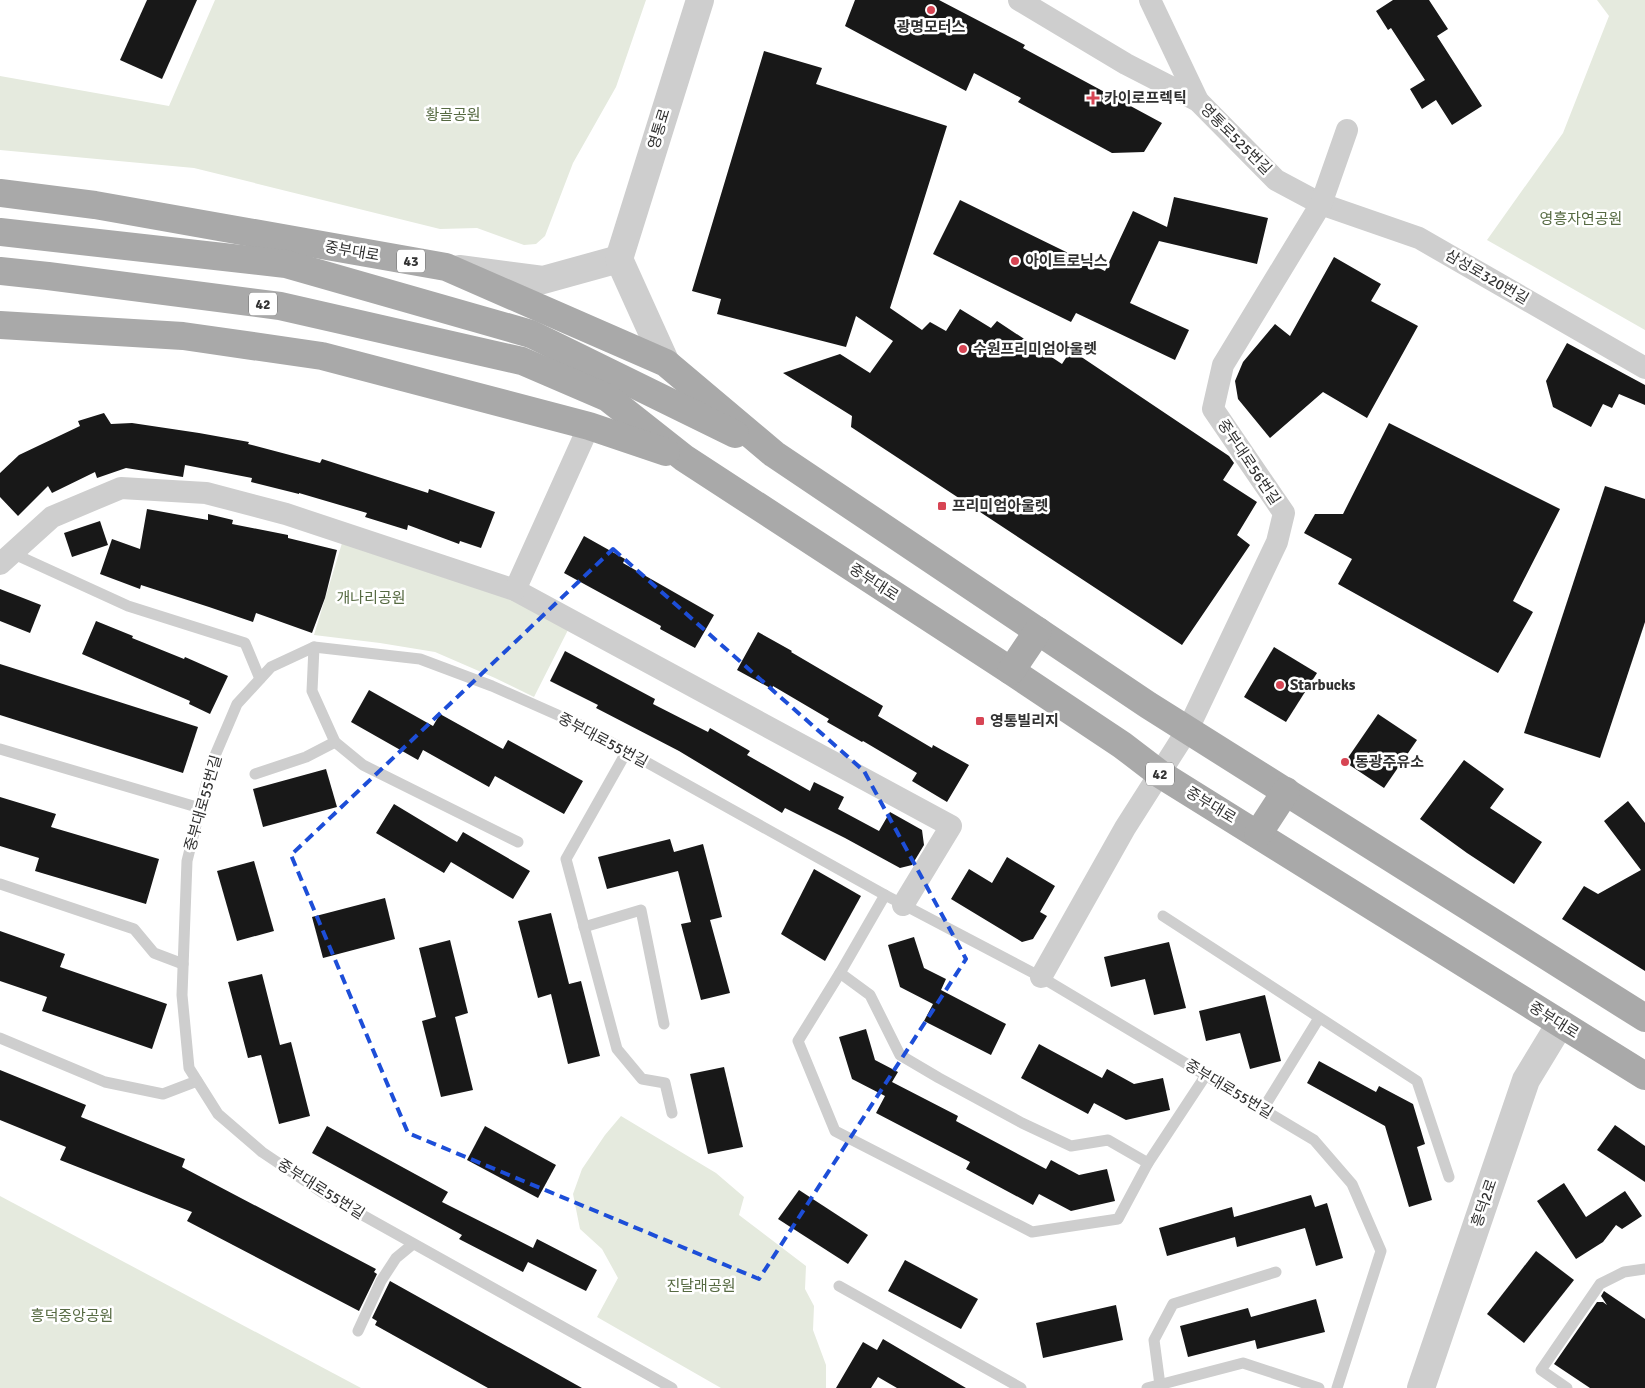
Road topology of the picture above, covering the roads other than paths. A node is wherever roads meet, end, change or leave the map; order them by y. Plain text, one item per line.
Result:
1 (700, 0) edge
2 (1019, 0) edge
3 (1150, 0) edge
4 (1198, 101) junction
5 (1346, 130) dead end
6 (0, 193) edge
7 (1321, 204) junction
8 (0, 232) edge
9 (618, 259) junction
10 (446, 267) junction
11 (0, 271) edge
12 (0, 325) edge
13 (666, 363) junction
14 (1645, 368) edge
15 (589, 426) junction
16 (774, 454) junction
17 (684, 458) junction
18 (6, 558) edge
19 (515, 590) junction
20 (1038, 631) junction
21 (314, 647) junction
22 (1011, 671) junction
23 (260, 679) junction
24 (1188, 729) junction
25 (335, 742) junction
26 (0, 749) edge
27 (627, 751) junction
28 (255, 774) dead end
29 (1160, 774) junction
30 (1286, 791) junction
31 (200, 808) junction
32 (1258, 834) junction
33 (518, 842) dead end
34 (0, 884) edge
35 (894, 900) junction
36 (1162, 916) dead end
37 (584, 927) junction
38 (183, 964) junction
39 (840, 973) junction
40 (1041, 977) junction
41 (1319, 1018) junction
42 (1645, 1018) edge
43 (664, 1024) dead end
44 (1560, 1024) junction
45 (0, 1038) edge
46 (1206, 1076) junction
47 (1645, 1076) edge
48 (197, 1081) junction
49 (1263, 1109) junction
50 (672, 1113) dead end
51 (1148, 1163) junction
52 (1449, 1177) dead end
53 (413, 1244) junction
54 (1645, 1269) edge
55 (1276, 1272) dead end
56 (839, 1286) dead end
57 (358, 1331) dead end
58 (1160, 1385) junction
59 (672, 1388) edge
60 (1021, 1388) edge
61 (1147, 1388) edge
62 (1319, 1388) edge
63 (1337, 1388) edge
64 (1421, 1388) edge
65 (1568, 1388) edge

1 - 9 street, 영통로
2 - 4 street, 영통로525번길
3 - 4 street
4 - 7 street, 영통로525번길
5 - 7 street, 중부대로56번길
6 - 10 main road, 중부대로 / 43
7 - 14 street, 삼성로320번길
7 - 24 street, 중부대로56번길
8 - 16 main road, 중부대로
9 - 10 street
9 - 13 street
10 - 13 main road, 중부대로 / 43
11 - 17 main road, 중부대로 / 42
12 - 15 main road, 중부대로
13 - 16 main road, 중부대로 / 43
15 - 17 main road, 중부대로
15 - 19 street
16 - 20 main road, 중부대로
17 - 22 main road, 중부대로 / 42
18 - 19 street
18 - 23 lane
19 - 35 street
20 - 22 main road
20 - 24 main road, 중부대로
21 - 23 lane, 중부대로55번길
21 - 25 lane
21 - 27 lane, 중부대로55번길
22 - 29 main road, 중부대로 / 42
23 - 31 lane, 중부대로55번길
24 - 29 street, 중부대로56번길
24 - 30 main road, 중부대로
25 - 28 lane
25 - 33 lane
26 - 31 lane
27 - 35 lane, 중부대로55번길
27 - 37 lane
29 - 32 main road, 중부대로 / 42
29 - 40 street, 중부대로56번길
30 - 32 main road
30 - 42 main road, 중부대로
31 - 38 lane, 중부대로55번길
32 - 44 main road, 중부대로 / 42
34 - 38 lane
35 - 39 lane
35 - 40 lane, 중부대로55번길
36 - 41 lane
37 - 43 lane
37 - 50 lane
38 - 48 lane, 중부대로55번길
39 - 51 lane
39 - 51 lane
40 - 46 lane, 중부대로55번길
41 - 49 lane
41 - 52 lane
44 - 47 main road, 중부대로 / 42
44 - 64 street, 흥덕2로
45 - 48 lane
46 - 49 lane, 중부대로55번길
46 - 51 lane
48 - 53 lane, 중부대로55번길
49 - 63 lane, 중부대로55번길
53 - 57 lane
53 - 59 lane, 중부대로55번길
54 - 65 lane
55 - 58 lane
56 - 60 lane
58 - 61 lane
58 - 62 lane

